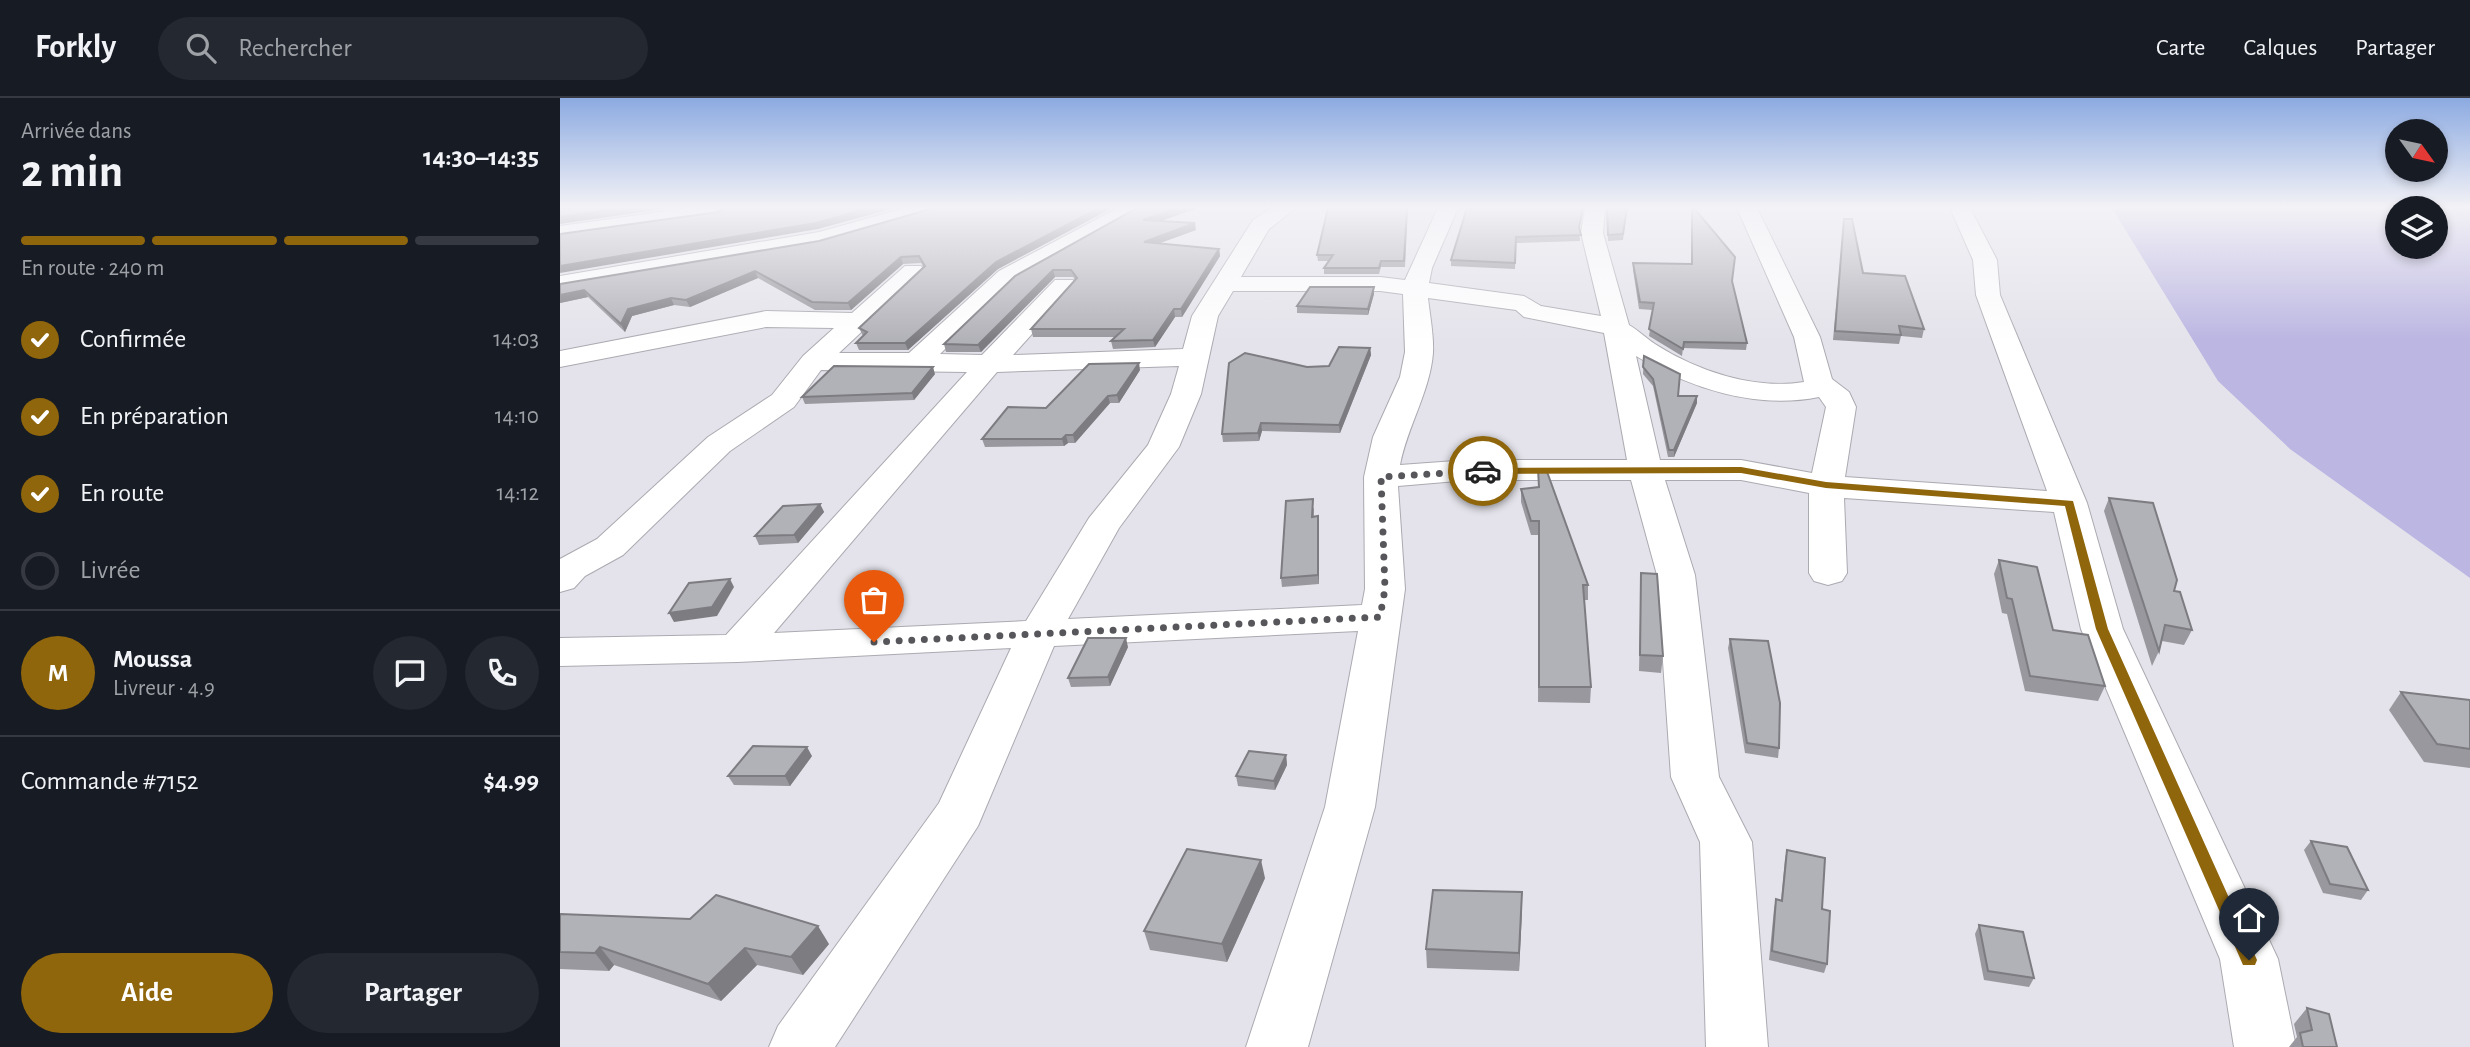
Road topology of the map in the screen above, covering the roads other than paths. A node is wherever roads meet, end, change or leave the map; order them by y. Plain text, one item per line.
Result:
1 (740, 252) edge
2 (1051, 252) edge
3 (1245, 252) edge
4 (1427, 252) edge
5 (1597, 252) edge
6 (1768, 252) edge
7 (1981, 252) edge
8 (913, 271) dead end
9 (565, 283) edge
10 (1226, 284) junction
11 (1064, 285) dead end
12 (1415, 290) junction
13 (560, 310) edge
14 (855, 321) junction
15 (1617, 329) junction
16 (1197, 357) junction
17 (560, 359) edge
18 (916, 361) junction
19 (813, 362) junction
20 (989, 364) junction
21 (1819, 383) junction
22 (1645, 469) junction
23 (1381, 477) junction
24 (1826, 485) junction
25 (2069, 503) junction
26 (1828, 573) dead end
27 (560, 580) edge
28 (1380, 617) junction
29 (1038, 635) junction
30 (738, 648) junction
31 (560, 652) edge
32 (800, 1047) edge
33 (1277, 1047) edge
34 (1737, 1047) edge
35 (2265, 1047) edge

1 - 9 street
2 - 18 street
3 - 10 street
4 - 12 street
5 - 15 street
6 - 21 street
7 - 25 street
8 - 14 street
9 - 13 street
10 - 12 street
10 - 16 street
11 - 20 street
12 - 15 street
12 - 23 street
14 - 17 street
14 - 19 street
15 - 21 street
15 - 22 street
16 - 20 street
16 - 29 street
18 - 19 street
18 - 20 street
19 - 27 street
20 - 30 street
21 - 24 street
22 - 23 street
22 - 24 street
22 - 34 street
23 - 28 street
24 - 25 street
24 - 26 street
25 - 35 street
28 - 29 street
28 - 33 street
29 - 30 street
29 - 32 street
30 - 31 street

